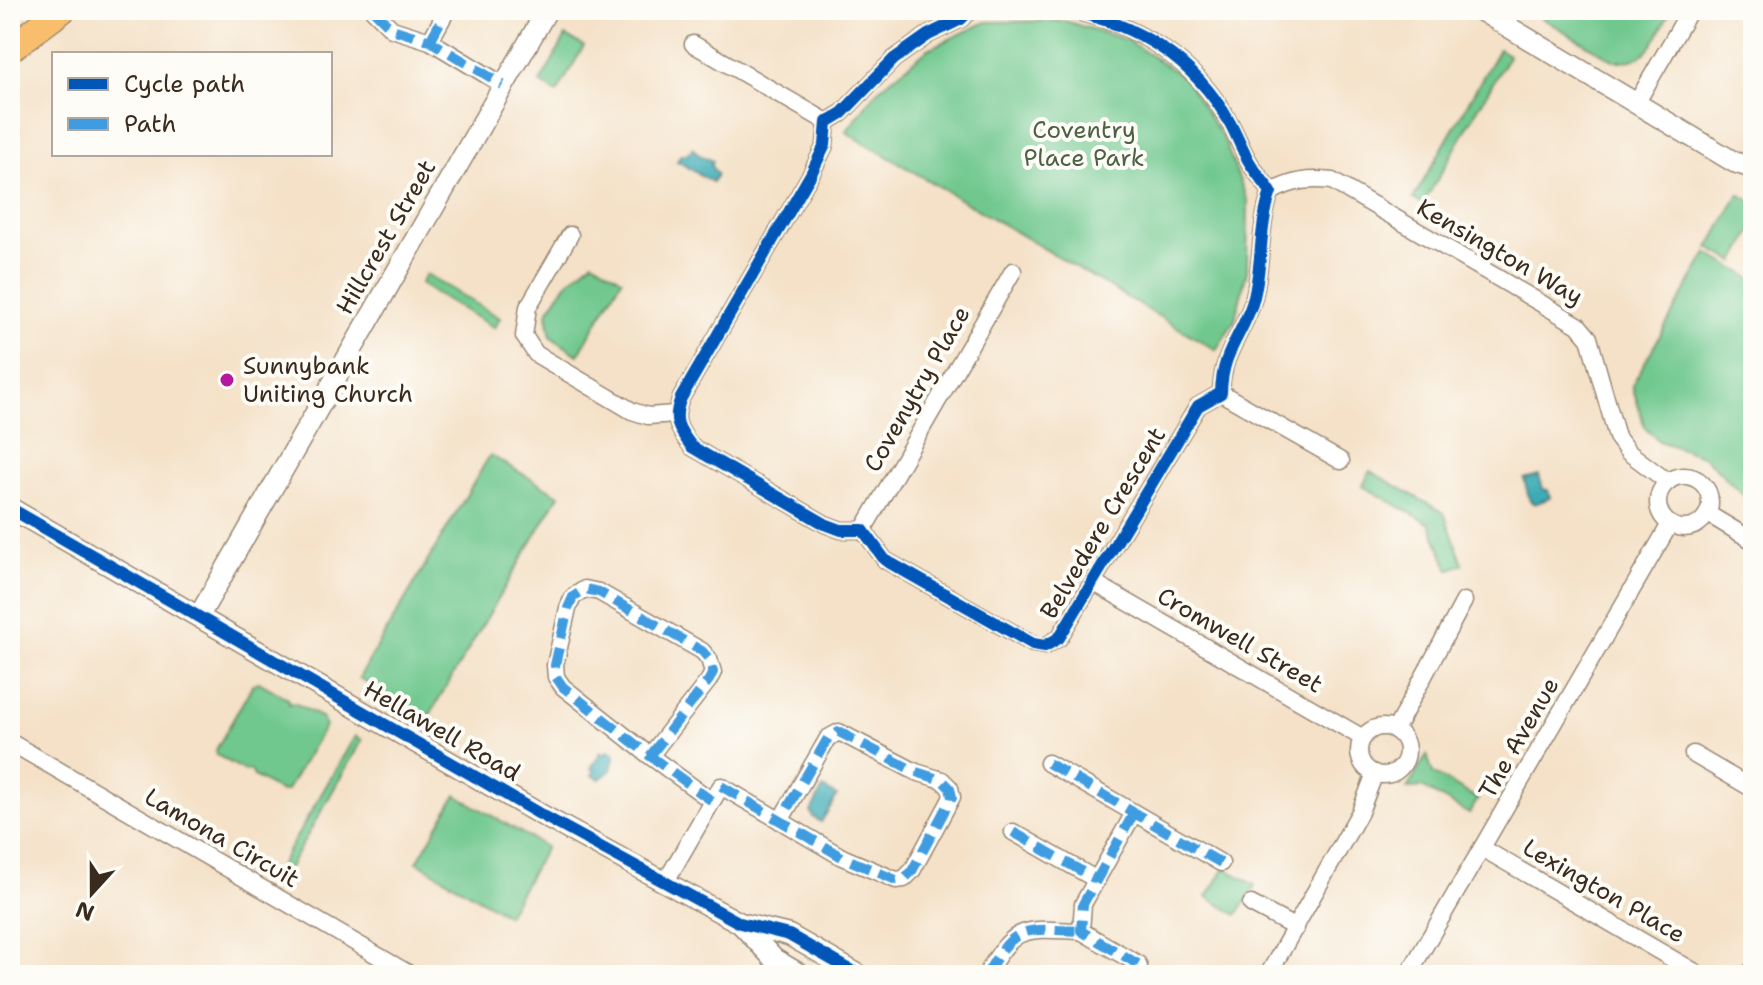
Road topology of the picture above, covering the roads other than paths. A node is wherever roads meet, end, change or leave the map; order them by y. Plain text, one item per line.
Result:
1 (62, 10) edge
2 (373, 10) edge
3 (447, 10) edge
4 (547, 10) edge
5 (970, 10) edge
6 (1068, 10) edge
7 (1480, 10) edge
8 (1690, 10) edge
9 (430, 41) junction
10 (693, 44) dead end
11 (10, 49) edge
12 (503, 85) junction
13 (1637, 102) junction
14 (827, 122) junction
15 (1753, 168) edge
16 (1271, 192) junction
17 (570, 235) dead end
18 (1013, 271) dead end
19 (1221, 393) junction
20 (675, 414) junction
21 (1341, 461) dead end
22 (1668, 482) junction
23 (10, 508) edge
24 (1708, 514) junction
25 (1670, 524) junction
26 (863, 530) junction
27 (1753, 541) edge
28 (1093, 582) junction
29 (1464, 601) dead end
30 (199, 616) junction
31 (1395, 730) junction
32 (1363, 738) junction
33 (10, 742) edge
34 (1693, 754) dead end
35 (650, 756) junction
36 (1048, 763) dead end
37 (1375, 773) junction
38 (1753, 789) edge
39 (717, 793) junction
40 (1134, 813) junction
41 (780, 821) junction
42 (1013, 832) dead end
43 (1482, 848) junction
44 (1221, 863) dead end
45 (1097, 880) junction
46 (666, 881) junction
47 (1251, 904) dead end
48 (740, 923) junction
49 (1296, 928) junction
50 (1081, 931) junction
51 (1753, 969) edge
52 (1140, 970) edge
53 (411, 975) edge
54 (801, 975) edge
55 (859, 975) edge
56 (986, 975) edge
57 (1268, 975) edge
58 (1408, 975) edge
59 (1700, 975) edge
60 (1748, 975) edge

1 - 11 main road
2 - 9 street
3 - 9 street
4 - 12 street, Hillcrest Street
5 - 14 street
6 - 16 street
7 - 13 street
8 - 13 street
9 - 12 street
10 - 14 street
12 - 30 street, Hillcrest Street
13 - 15 street
14 - 20 street
16 - 19 street
16 - 22 street, Kensington Way
17 - 20 street
18 - 26 street, Covenytry Place
19 - 21 street
19 - 28 street, Belvedere Crescent
20 - 26 street
22 - 24 street
22 - 25 street
23 - 30 street, Hellawell Road
24 - 25 street
24 - 27 street
25 - 43 street, The Avenue
26 - 28 street, Belvedere Crescent
28 - 32 street, Cromwell Street
29 - 31 street
30 - 46 street, Hellawell Road
31 - 32 street
31 - 37 street
32 - 37 street
33 - 53 street, Lamona Circuit
34 - 38 street
35 - 35 street
35 - 39 street
36 - 40 street
37 - 49 street
39 - 41 street
39 - 46 street
40 - 44 street
40 - 45 street
41 - 41 street
42 - 45 street
43 - 58 street, The Avenue
43 - 59 street, Lexington Place
45 - 50 street
46 - 48 street, Hellawell Road
47 - 49 street
48 - 54 street, Hellawell Road
48 - 55 street, Hellawell Road
49 - 57 street
50 - 52 street
50 - 56 street
51 - 60 street

